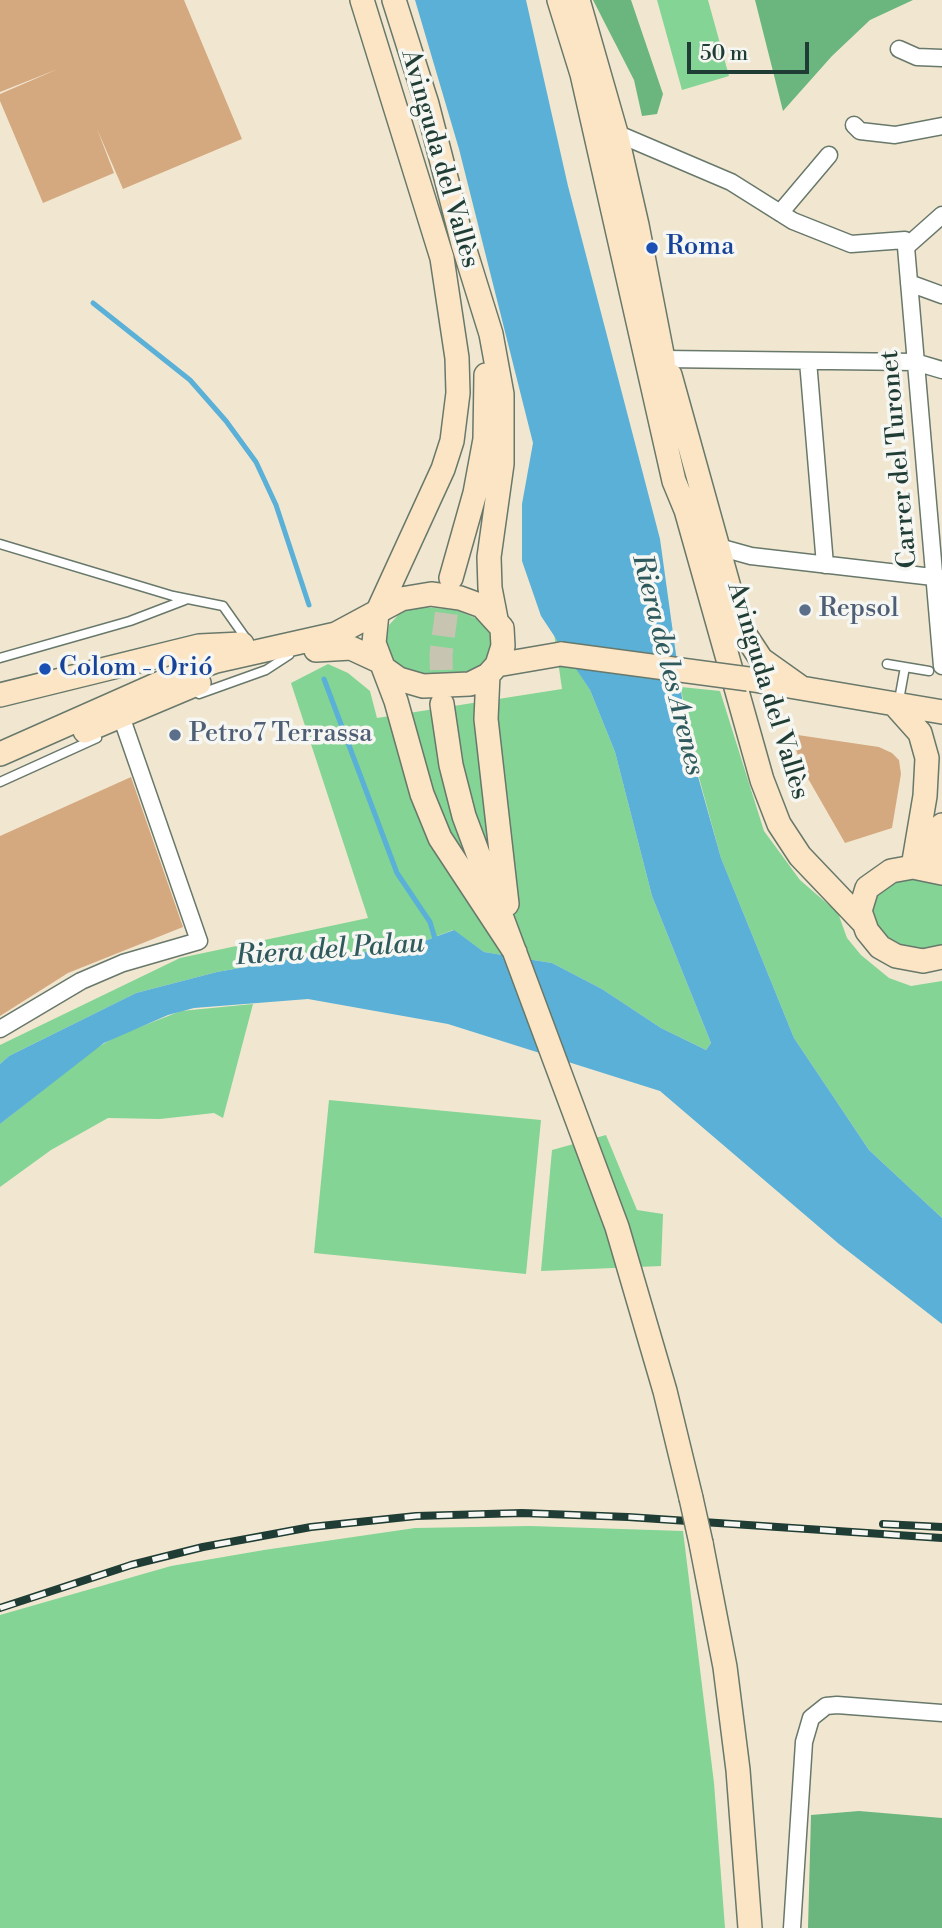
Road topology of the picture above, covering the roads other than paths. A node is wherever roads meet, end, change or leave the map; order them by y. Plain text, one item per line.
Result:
1 (362, 0) edge
2 (394, 0) edge
3 (559, 0) edge
4 (578, 0) edge
5 (899, 49) dead end
6 (942, 58) edge
7 (588, 102) junction
8 (854, 125) dead end
9 (942, 126) edge
10 (616, 133) junction
11 (829, 155) dead end
12 (780, 213) junction
13 (942, 215) edge
14 (463, 244) junction
15 (906, 247) junction
16 (442, 258) junction
17 (909, 284) junction
18 (942, 295) edge
19 (663, 359) junction
20 (808, 361) junction
21 (915, 362) junction
22 (942, 370) edge
23 (686, 510) junction
24 (0, 544) edge
25 (715, 545) junction
26 (457, 550) junction
27 (825, 565) junction
28 (938, 577) edge
29 (450, 578) tunnel mouth
30 (187, 599) junction
31 (379, 616) junction
32 (499, 623) junction
33 (250, 643) junction
34 (288, 650) junction
35 (561, 653) junction
36 (0, 658) edge
37 (887, 664) dead end
38 (382, 665) junction
39 (905, 667) junction
40 (935, 669) edge
41 (493, 670) junction
42 (810, 687) junction
43 (0, 695) edge
44 (942, 697) edge
45 (893, 699) junction
46 (442, 704) tunnel mouth
47 (942, 712) edge
48 (123, 720) junction
49 (62, 741) junction
50 (0, 754) edge
51 (0, 762) edge
52 (0, 771) edge
53 (0, 782) edge
54 (942, 825) edge
55 (913, 867) junction
56 (939, 872) edge
57 (820, 877) junction
58 (875, 879) junction
59 (486, 880) junction
60 (862, 921) junction
61 (515, 953) junction
62 (942, 957) edge
63 (0, 1029) edge
64 (942, 1713) edge
65 (750, 1928) edge
66 (792, 1928) edge

1 - 16 main road, Avinguda del Vallès
2 - 14 main road, Avinguda del Vallès
3 - 7 main road, Avinguda del Vallès
4 - 10 main road, Avinguda del Vallès
5 - 6 street
7 - 10 main road
7 - 23 main road, Avinguda del Vallès
8 - 9 street
10 - 12 street
10 - 19 main road, Avinguda del Vallès
11 - 12 street
12 - 15 street
13 - 15 street
14 - 26 main road
14 - 32 main road, Avinguda del Vallès
15 - 17 street, Carrer del Turonet
16 - 26 main road
16 - 31 main road, Avinguda del Vallès
17 - 18 street
17 - 21 street, Carrer del Turonet
19 - 20 street
19 - 23 main road, Avinguda del Vallès
19 - 25 main road, Avinguda del Vallès
20 - 21 street
20 - 27 street
21 - 22 street
21 - 28 street, Carrer del Turonet
23 - 57 main road, Avinguda del Vallès
24 - 30 lane
25 - 27 street
25 - 42 main road, Avinguda del Vallès
26 - 29 main road
27 - 28 street
28 - 40 street, Carrer del Turonet
30 - 33 lane
30 - 36 lane
31 - 32 main road
31 - 34 main road
31 - 38 main road
32 - 35 main road
32 - 41 main road
33 - 34 main road
33 - 43 main road
34 - 38 main road
34 - 48 main road
34 - 50 main road
35 - 41 main road
35 - 42 main road, bridge
37 - 39 lane
38 - 41 main road
38 - 59 main road
39 - 40 lane
39 - 45 lane
41 - 59 main road
42 - 45 main road
44 - 45 main road
45 - 47 main road
45 - 55 main road
46 - 59 main road
48 - 49 main road
48 - 53 lane
48 - 63 street
49 - 51 main road
49 - 52 main road
54 - 56 main road
55 - 56 main road
55 - 58 main road
57 - 58 main road
57 - 60 main road, Avinguda del Vallès
58 - 60 main road
59 - 61 main road
59 - 61 main road
60 - 62 main road, Avinguda del Vallès
61 - 65 main road, bridge
64 - 66 street

